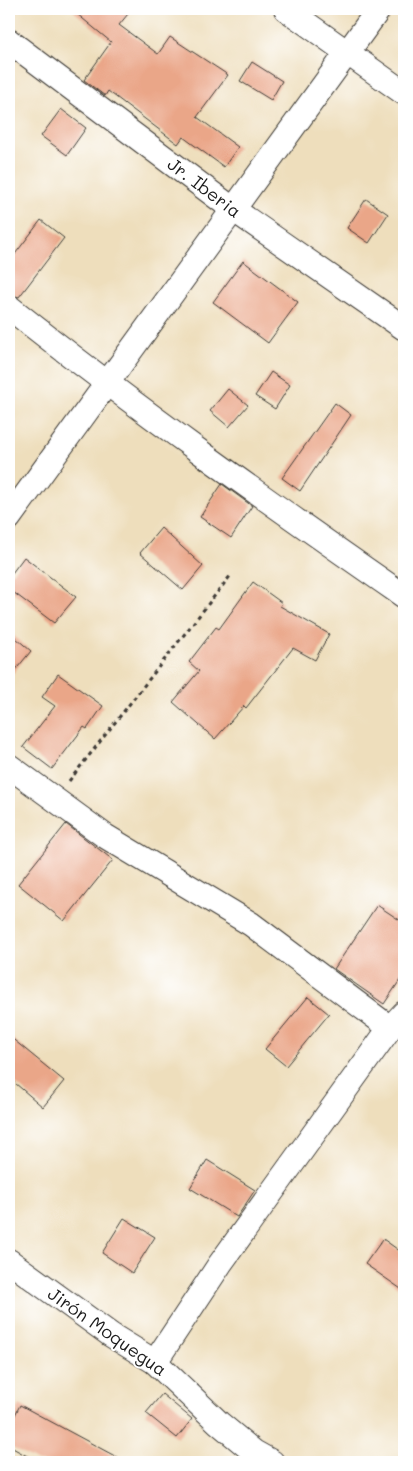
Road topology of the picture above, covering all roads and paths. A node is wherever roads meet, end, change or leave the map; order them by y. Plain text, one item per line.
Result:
1 (286, 9) edge
2 (379, 9) edge
3 (9, 41) edge
4 (348, 53) junction
5 (404, 93) edge
6 (234, 210) junction
7 (9, 307) edge
8 (404, 328) edge
9 (105, 384) junction
10 (9, 518) edge
11 (231, 575) dead end
12 (404, 596) edge
13 (9, 766) edge
14 (54, 799) junction
15 (397, 1020) edge
16 (9, 1261) edge
17 (155, 1362) junction
18 (272, 1462) edge

1 - 4 street
2 - 4 street
3 - 6 street, Jr. Iberia
4 - 5 street
4 - 6 street
6 - 8 street, Jr. Iberia
6 - 9 street
7 - 9 street
9 - 10 street
9 - 12 street
11 - 14 path
13 - 14 street
14 - 15 street
15 - 17 street
16 - 17 street, Jirón Moquegua
17 - 18 street, Jirón Moquegua

